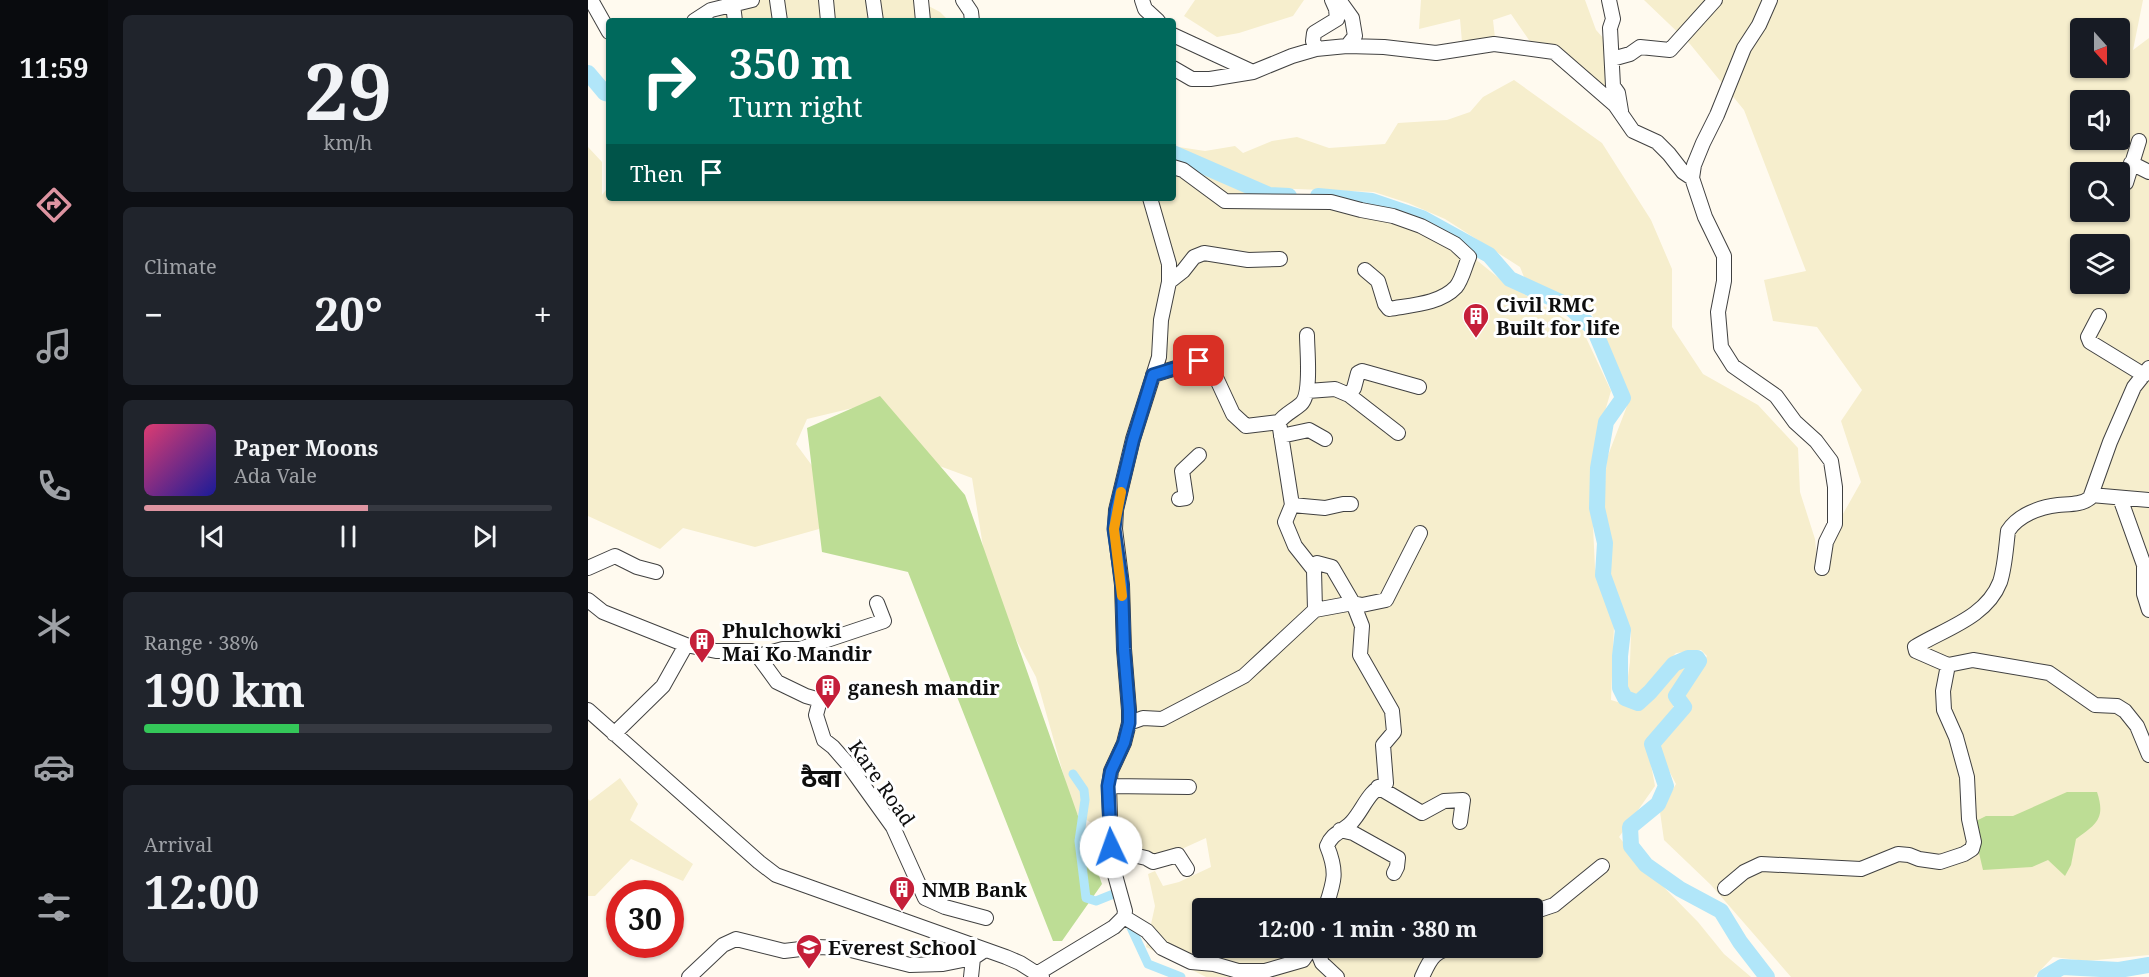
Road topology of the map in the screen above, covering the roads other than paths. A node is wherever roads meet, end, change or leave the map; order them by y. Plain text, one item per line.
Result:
1 (591, 0) edge
2 (752, 0) edge
3 (777, 0) edge
4 (826, 0) edge
5 (873, 0) edge
6 (921, 0) edge
7 (963, 0) edge
8 (1142, 0) edge
9 (1332, 0) edge
10 (1339, 0) edge
11 (1609, 0) edge
12 (1715, 0) edge
13 (1766, 0) edge
14 (733, 5) junction
15 (699, 18) edge
16 (735, 18) edge
17 (780, 18) edge
18 (828, 18) edge
19 (876, 18) edge
20 (923, 18) edge
21 (972, 18) edge
22 (1155, 18) edge
23 (606, 27) edge
24 (1176, 36) edge
25 (1347, 46) junction
26 (1316, 49) junction
27 (1612, 59) junction
28 (1176, 70) edge
29 (1253, 72) junction
30 (1621, 113) junction
31 (2139, 141) dead end
32 (2131, 163) junction
33 (2130, 167) edge
34 (1176, 168) edge
35 (2149, 172) edge
36 (1692, 178) junction
37 (1151, 201) edge
38 (1280, 259) dead end
39 (1365, 270) dead end
40 (1169, 282) junction
41 (2099, 316) dead end
42 (1307, 335) dead end
43 (2146, 372) edge
44 (1153, 375) junction
45 (1419, 387) dead end
46 (1308, 391) junction
47 (1349, 395) junction
48 (1280, 429) junction
49 (1398, 433) dead end
50 (1325, 439) dead end
51 (1199, 456) dead end
52 (2091, 495) junction
53 (2120, 498) junction
54 (1179, 499) dead end
55 (2149, 500) edge
56 (1351, 504) dead end
57 (1293, 505) junction
58 (1420, 533) dead end
59 (588, 568) edge
60 (1822, 568) dead end
61 (1314, 570) junction
62 (656, 572) dead end
63 (588, 600) edge
64 (877, 603) dead end
65 (1353, 603) junction
66 (1315, 610) junction
67 (2149, 610) edge
68 (686, 645) junction
69 (758, 656) junction
70 (1948, 665) junction
71 (588, 710) edge
72 (1129, 723) junction
73 (614, 734) junction
74 (2149, 755) edge
75 (1108, 786) junction
76 (1189, 787) dead end
77 (1378, 787) junction
78 (1460, 822) dead end
79 (1340, 830) junction
80 (1112, 850) junction
81 (1602, 866) dead end
82 (1187, 869) dead end
83 (1394, 873) dead end
84 (1725, 888) dead end
85 (1327, 898) edge
86 (1543, 909) edge
87 (1124, 917) junction
88 (986, 918) dead end
89 (985, 950) junction
90 (973, 958) junction
91 (1304, 958) edge
92 (1320, 958) edge
93 (1431, 958) edge
94 (1040, 975) edge
95 (689, 977) edge
96 (971, 977) edge
97 (1337, 977) edge
98 (1422, 977) edge

1 - 23 street
2 - 14 street
3 - 17 street
4 - 18 street
5 - 19 street
6 - 20 street
7 - 21 street
8 - 22 street
9 - 26 street
10 - 25 street
11 - 27 street
12 - 27 street
13 - 36 street
14 - 15 street
14 - 16 street
24 - 29 street
25 - 26 street
25 - 30 street
26 - 29 street
27 - 30 street
28 - 29 street
30 - 36 street
31 - 32 street
32 - 33 street
32 - 35 street
34 - 39 street
36 - 60 street
37 - 40 street
38 - 40 street
40 - 44 street
41 - 43 street
42 - 46 street
43 - 52 street
44 - 48 street
44 - 72 street
45 - 47 street
46 - 47 street
46 - 48 street
47 - 49 street
48 - 50 street
48 - 57 street
51 - 54 street
52 - 53 street
52 - 70 street
53 - 55 street
53 - 67 street
56 - 57 street
57 - 61 street
58 - 65 street
59 - 62 street
61 - 65 street
61 - 66 street
63 - 68 street
64 - 69 street
65 - 66 street
65 - 77 street
66 - 72 street
68 - 69 street
68 - 73 street
69 - 88 street, Kare Road
70 - 74 street
70 - 84 street
71 - 73 street
72 - 75 street
73 - 89 street
75 - 76 street
75 - 80 street
77 - 78 street
77 - 79 street
79 - 83 street
79 - 85 street
80 - 82 street
80 - 87 street
81 - 86 street
87 - 91 street
87 - 94 street
89 - 90 street
89 - 94 street
90 - 95 street
90 - 96 street
92 - 97 street
93 - 98 street

